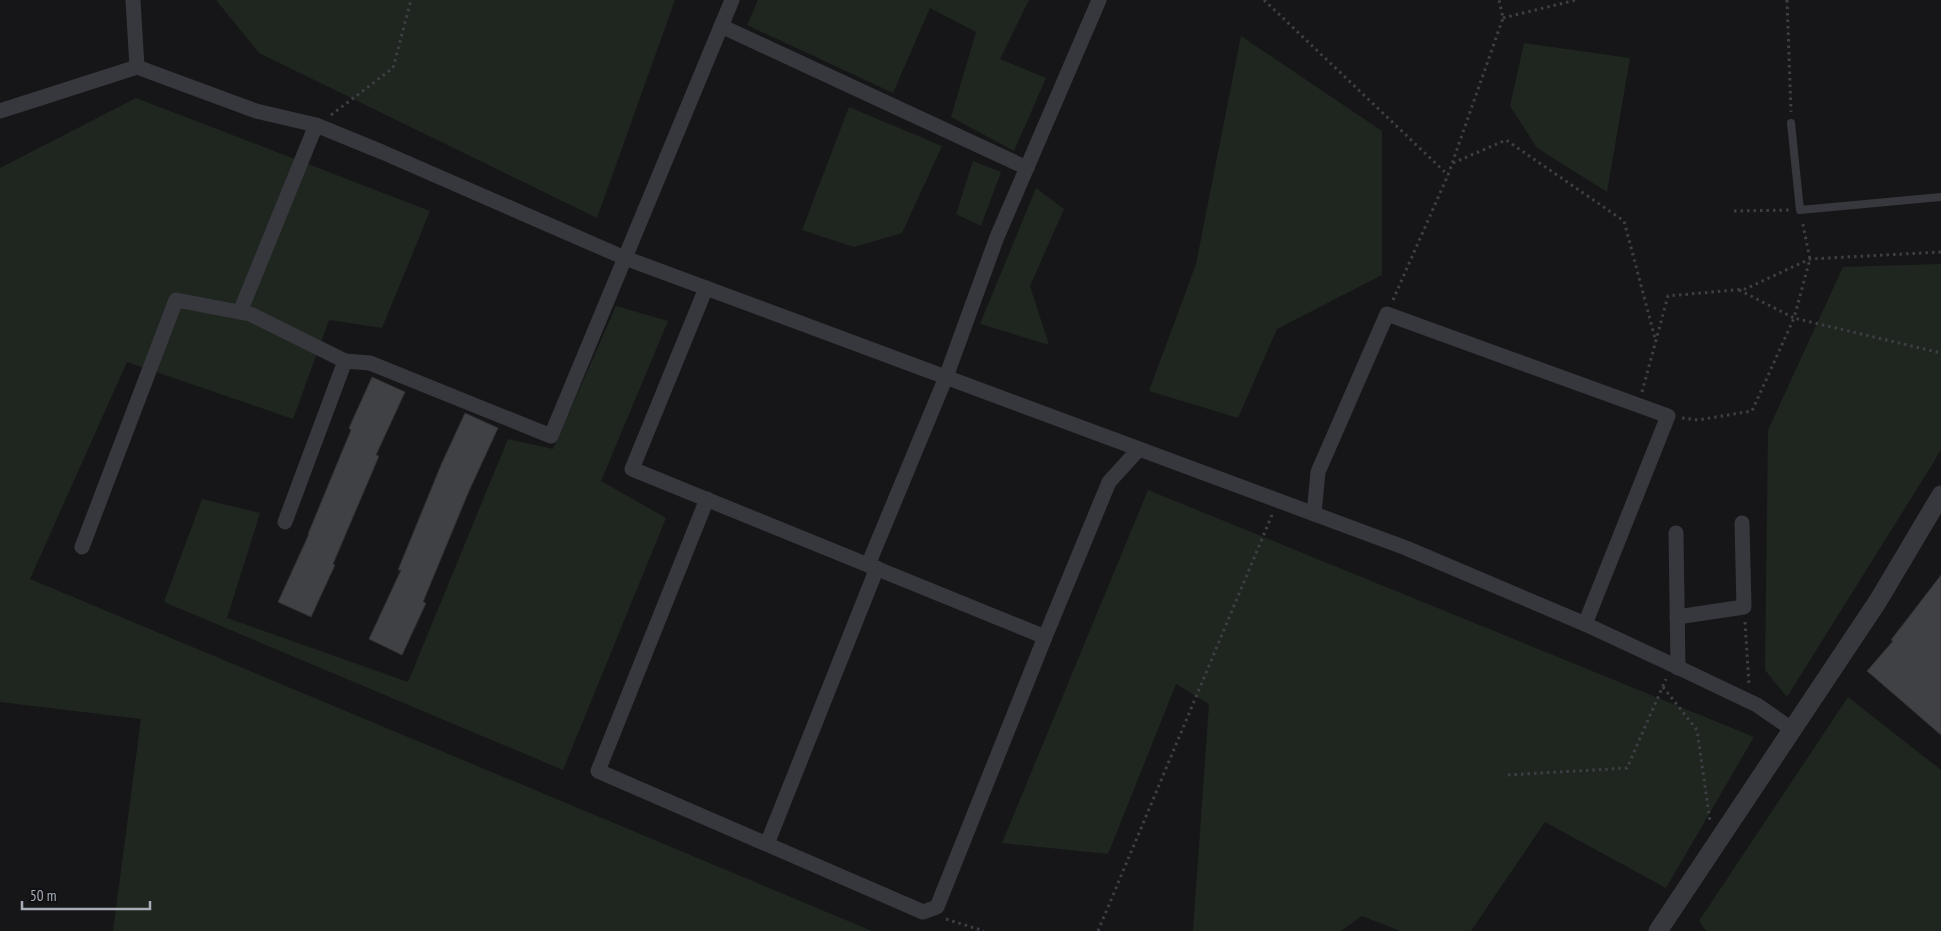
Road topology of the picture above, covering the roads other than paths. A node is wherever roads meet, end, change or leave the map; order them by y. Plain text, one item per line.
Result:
1 (133, 0) edge
2 (732, 0) edge
3 (1099, 0) edge
4 (721, 26) junction
5 (137, 67) junction
6 (0, 111) edge
7 (1791, 123) road end
8 (316, 126) junction
9 (1027, 168) junction
10 (1941, 197) edge
11 (625, 258) junction
12 (706, 288) junction
13 (240, 312) junction
14 (345, 361) junction
15 (946, 377) junction
16 (1139, 449) junction
17 (1941, 495) edge
18 (708, 499) junction
19 (1314, 514) junction
20 (285, 522) dead end
21 (1742, 523) dead end
22 (1676, 533) dead end
23 (82, 547) dead end
24 (872, 566) junction
25 (1677, 617) junction
26 (1585, 624) junction
27 (1045, 637) junction
28 (1676, 666) junction
29 (1794, 730) junction
30 (767, 844) junction
31 (1658, 931) edge

1 - 5 street
2 - 4 street
3 - 9 street
4 - 9 street
4 - 11 street
5 - 6 street
5 - 8 street
7 - 10 lane
8 - 11 street
8 - 13 street
9 - 15 street
11 - 12 street
11 - 14 street
12 - 15 street
12 - 18 street
13 - 14 street
13 - 23 street
14 - 20 street
15 - 16 street
15 - 24 street
16 - 19 street
16 - 27 street
17 - 29 street
18 - 24 street
18 - 30 street
19 - 26 street
19 - 26 street
21 - 25 street
22 - 25 street
24 - 27 street
24 - 30 street
25 - 28 street
26 - 28 street
27 - 30 street
28 - 29 street
29 - 31 street

